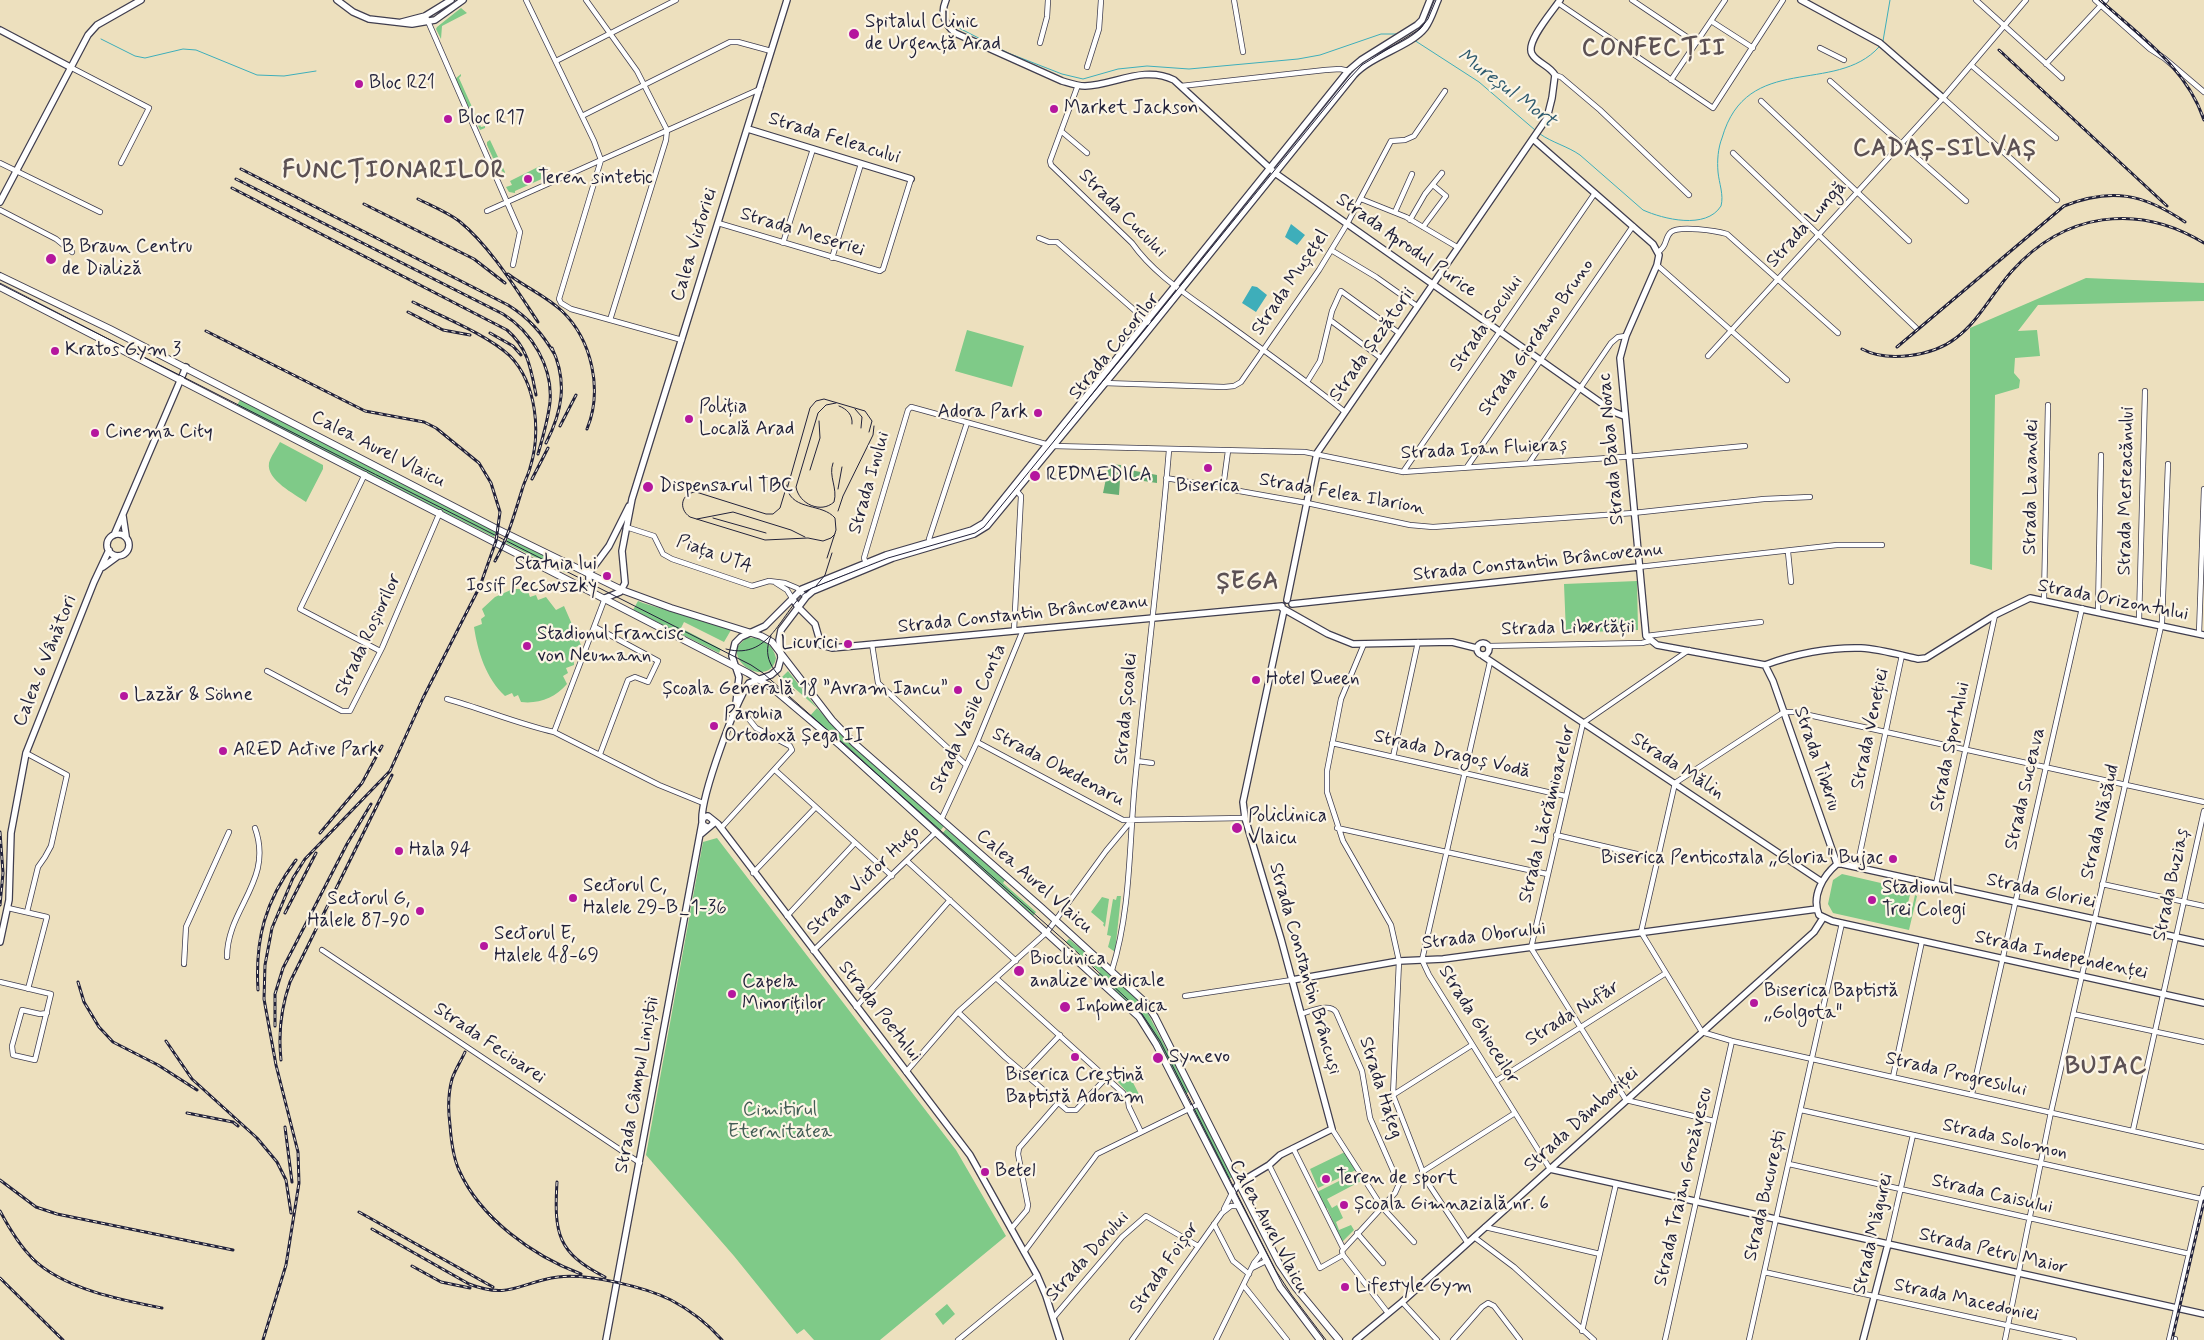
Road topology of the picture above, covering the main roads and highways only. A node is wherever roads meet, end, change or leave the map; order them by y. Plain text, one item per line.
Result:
1 (0, 276) edge
2 (0, 287) edge
3 (1320, 1340) edge
4 (1339, 1340) edge

1 - 4 main road, Calea Aurel Vlaicu
2 - 3 main road, Calea Aurel Vlaicu

